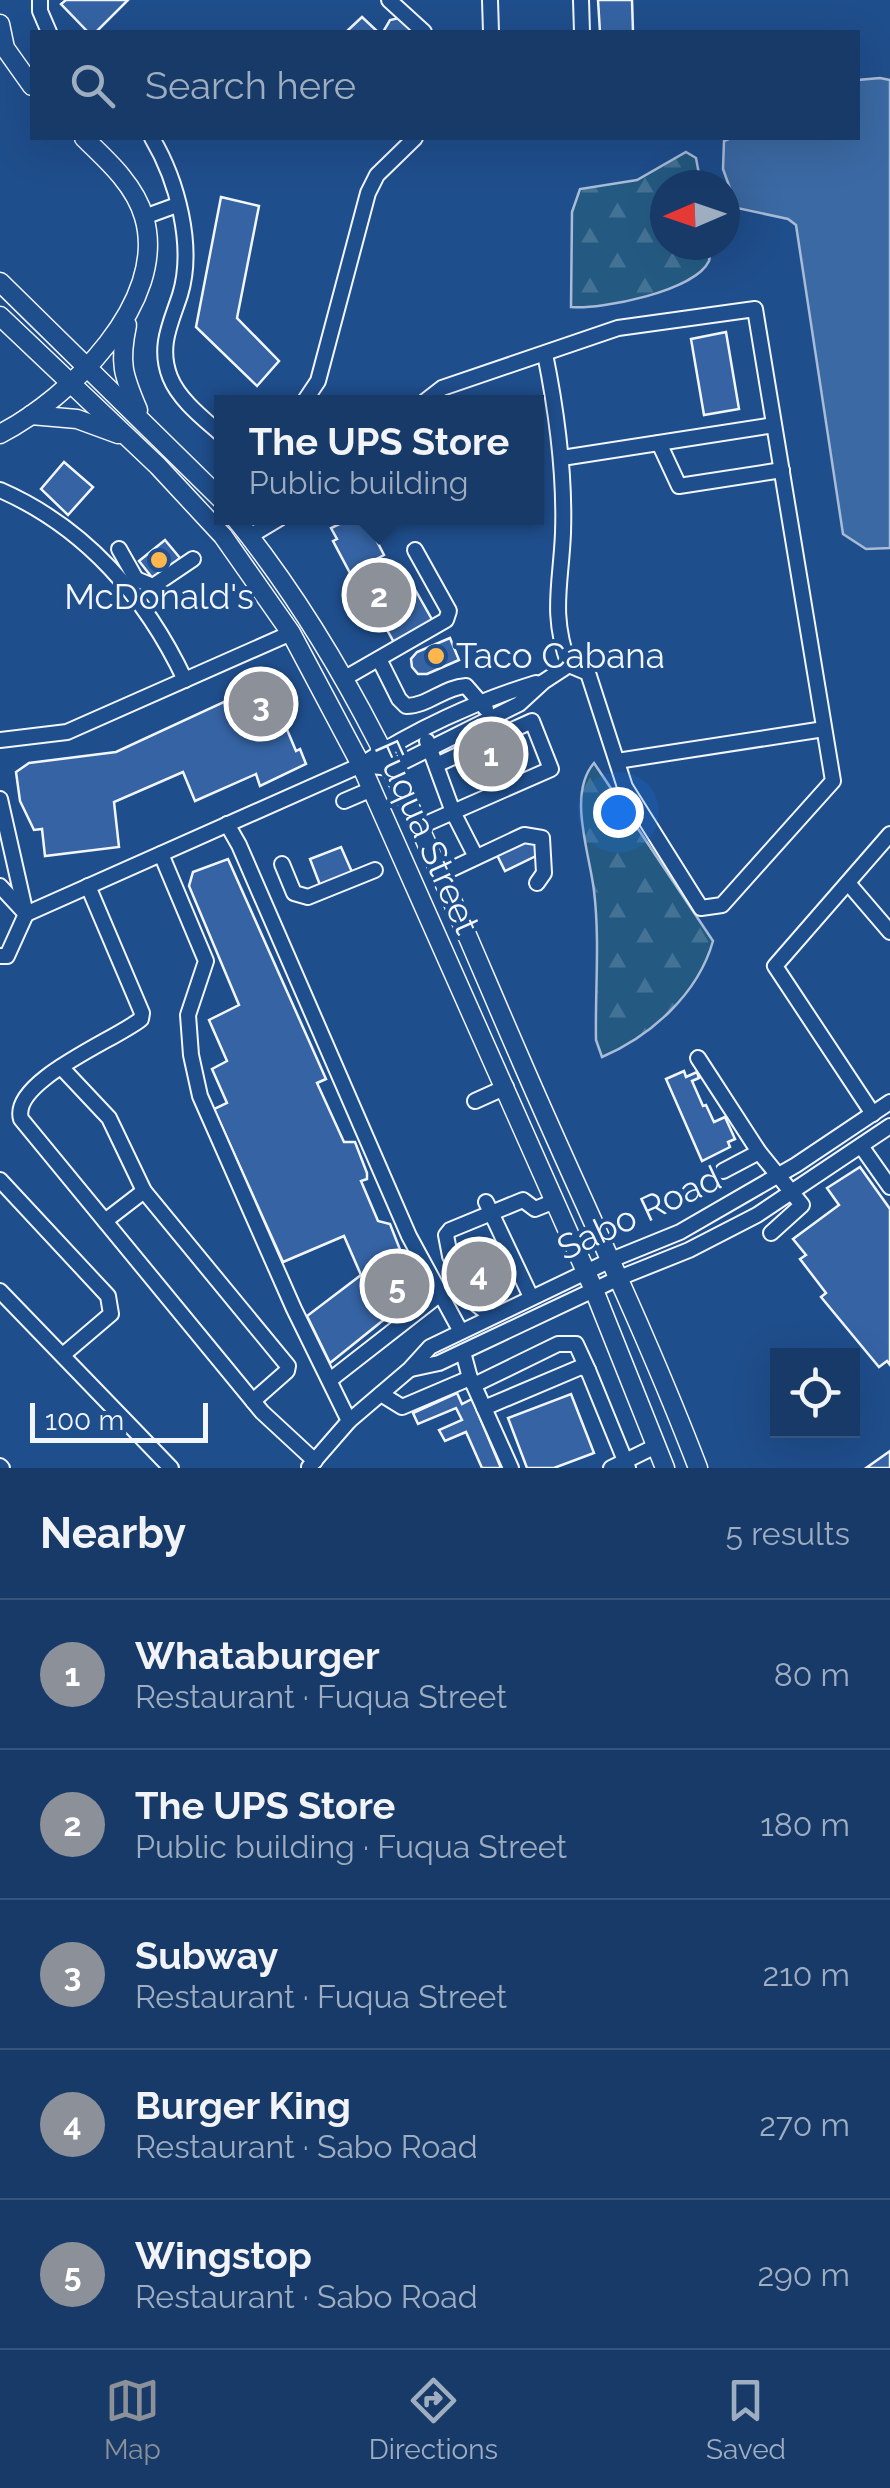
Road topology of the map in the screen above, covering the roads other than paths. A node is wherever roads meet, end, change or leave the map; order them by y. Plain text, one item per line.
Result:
1 (40, 0) edge
2 (389, 0) edge
3 (490, 0) edge
4 (581, 0) edge
5 (0, 24) edge
6 (48, 30) edge
7 (422, 30) edge
8 (491, 30) edge
9 (582, 30) edge
10 (30, 83) edge
11 (86, 140) edge
12 (153, 140) edge
13 (413, 140) edge
14 (177, 205) junction
15 (144, 217) junction
16 (0, 282) edge
17 (0, 316) edge
18 (128, 316) junction
19 (545, 354) junction
20 (86, 364) junction
21 (69, 382) junction
22 (309, 395) edge
23 (433, 395) edge
24 (32, 415) junction
25 (142, 420) junction
26 (774, 424) junction
27 (214, 426) edge
28 (0, 434) edge
29 (127, 437) junction
30 (659, 443) junction
31 (562, 458) junction
32 (782, 470) junction
33 (0, 490) edge
34 (214, 492) edge
35 (245, 525) edge
36 (246, 525) edge
37 (118, 549) dead end
38 (233, 550) junction
39 (415, 550) dead end
40 (193, 559) dead end
41 (309, 616) junction
42 (290, 633) junction
43 (379, 659) junction
44 (569, 664) junction
45 (345, 678) junction
46 (184, 680) junction
47 (487, 711) junction
48 (824, 729) junction
49 (423, 731) junction
50 (0, 740) edge
51 (430, 748) junction
52 (387, 759) junction
53 (617, 761) junction
54 (361, 765) junction
55 (436, 765) junction
56 (372, 789) junction
57 (0, 799) edge
58 (344, 801) dead end
59 (454, 812) junction
60 (227, 824) junction
61 (419, 827) junction
62 (890, 834) edge
63 (160, 854) junction
64 (476, 858) junction
65 (282, 864) dead end
66 (375, 870) dead end
67 (441, 874) junction
68 (848, 882) junction
69 (536, 883) dead end
70 (0, 886) edge
71 (88, 886) junction
72 (26, 914) junction
73 (890, 932) edge
74 (0, 956) edge
75 (698, 1058) dead end
76 (61, 1067) junction
77 (528, 1076) junction
78 (506, 1087) junction
79 (475, 1101) dead end
80 (890, 1102) edge
81 (873, 1114) junction
82 (890, 1126) edge
83 (861, 1146) junction
84 (759, 1152) junction
85 (724, 1171) dead end
86 (781, 1175) junction
87 (0, 1180) edge
88 (890, 1186) edge
89 (794, 1190) junction
90 (144, 1192) junction
91 (555, 1201) junction
92 (489, 1208) junction
93 (105, 1221) junction
94 (771, 1233) dead end
95 (610, 1260) junction
96 (586, 1272) junction
97 (619, 1278) junction
98 (594, 1290) junction
99 (0, 1291) edge
100 (438, 1294) junction
101 (532, 1297) junction
102 (491, 1316) junction
103 (460, 1330) junction
104 (463, 1352) junction
105 (64, 1354) junction
106 (410, 1369) junction
107 (588, 1370) junction
108 (330, 1380) junction
109 (472, 1382) junction
110 (381, 1394) junction
111 (253, 1400) junction
112 (484, 1408) junction
113 (350, 1421) junction
114 (686, 1438) junction
115 (656, 1446) junction
116 (312, 1464) edge
117 (626, 1464) edge
118 (171, 1468) edge
119 (511, 1468) edge
120 (610, 1468) edge
121 (665, 1468) edge
122 (698, 1468) edge

1 - 6 street
2 - 7 street
3 - 8 street
4 - 9 street
5 - 10 main road
11 - 15 main road
12 - 14 street
13 - 22 street
14 - 15 street
14 - 27 street
15 - 18 main road
16 - 20 main road
17 - 21 main road, Fuqua Street
18 - 20 main road
18 - 25 main road
19 - 23 street
19 - 26 street
19 - 31 street
20 - 21 main road
20 - 25 main road
21 - 24 main road
21 - 29 main road, Fuqua Street
24 - 28 main road
24 - 29 main road
25 - 34 main road
26 - 30 street
26 - 32 street
29 - 38 main road, Fuqua Street
30 - 31 street
30 - 32 street
31 - 44 street
32 - 48 street
33 - 46 street
35 - 38 main road
36 - 41 main road, Fuqua Street
37 - 40 street
38 - 42 main road, Fuqua Street
39 - 43 street
41 - 42 main road
41 - 45 main road, Fuqua Street
42 - 46 street
42 - 54 main road, Fuqua Street
43 - 45 street
43 - 47 street
44 - 47 street
44 - 53 street
45 - 52 main road, Fuqua Street
46 - 50 street
47 - 49 street
47 - 51 street
48 - 53 street
48 - 53 street
49 - 51 street
49 - 52 street
51 - 52 street
51 - 55 street
52 - 54 street
52 - 61 main road, Fuqua Street
54 - 56 main road, Fuqua Street
54 - 60 street
55 - 59 street
55 - 59 street
56 - 58 street
56 - 78 main road, Fuqua Street
57 - 72 street
59 - 61 street
59 - 64 street
60 - 63 street
60 - 100 street
61 - 67 main road, Fuqua Street
62 - 68 street
63 - 71 street
63 - 108 street
64 - 67 street
64 - 69 street
65 - 66 street
67 - 77 main road, Fuqua Street
68 - 73 street
68 - 81 street
70 - 72 street
71 - 72 street
71 - 76 street
72 - 74 street
75 - 84 street
76 - 90 street
76 - 93 street
77 - 78 main road
77 - 95 main road, Fuqua Street
78 - 79 street
78 - 91 main road, Fuqua Street
80 - 81 street, Sabo Road
81 - 86 street, Sabo Road
82 - 83 street, Sabo Road
83 - 88 street
83 - 89 street, Sabo Road
84 - 85 street
84 - 86 street
86 - 89 street
86 - 95 street, Sabo Road
87 - 105 street
89 - 94 street
89 - 97 street, Sabo Road
90 - 93 street
90 - 111 street
91 - 92 street
91 - 96 main road, Fuqua Street
92 - 101 street
92 - 102 street
93 - 111 street
95 - 96 street, Sabo Road
95 - 97 main road, Fuqua Street
96 - 98 main road, Fuqua Street
96 - 101 street, Sabo Road
97 - 98 street, Sabo Road
97 - 114 main road, Fuqua Street
98 - 104 street, Sabo Road
98 - 115 main road, Fuqua Street
99 - 105 street
100 - 103 street
100 - 108 street
101 - 102 street, Sabo Road
102 - 103 street, Sabo Road
103 - 106 street, Sabo Road
104 - 106 street, Sabo Road
104 - 109 street
105 - 118 street
106 - 110 street, Sabo Road
107 - 109 street
107 - 112 street
107 - 117 street
108 - 113 street
109 - 110 street
109 - 112 street
110 - 113 street, Sabo Road
111 - 116 street
112 - 119 street
113 - 116 street, Sabo Road
114 - 115 main road
114 - 122 main road, Fuqua Street
115 - 117 street
115 - 121 main road, Fuqua Street
117 - 120 street

